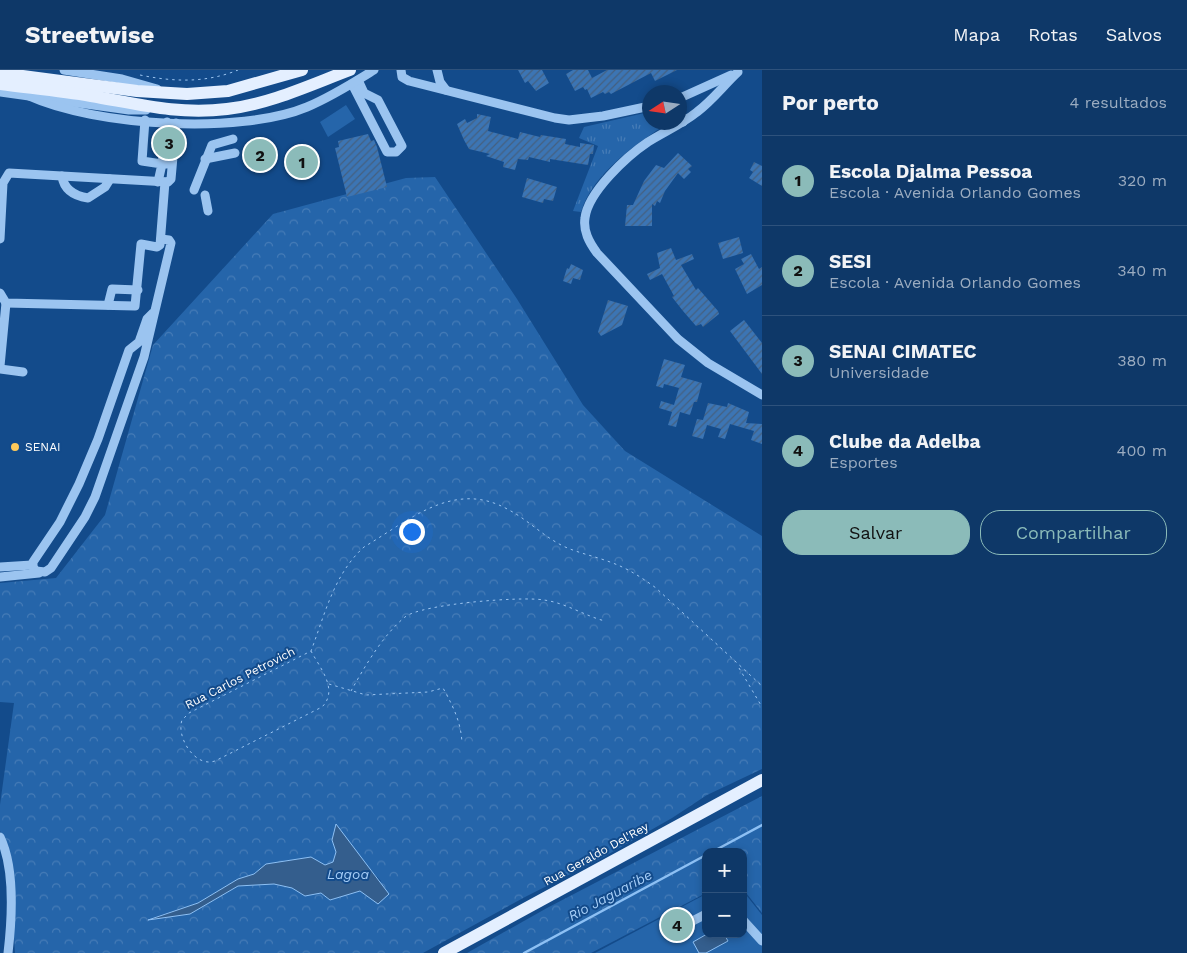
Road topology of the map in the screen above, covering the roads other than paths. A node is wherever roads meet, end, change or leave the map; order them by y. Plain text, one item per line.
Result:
1 (64, 70) edge
2 (302, 70) edge
3 (374, 70) edge
4 (401, 70) edge
5 (437, 70) edge
6 (739, 71) edge
7 (0, 73) edge
8 (353, 78) edge
9 (0, 84) edge
10 (446, 90) junction
11 (0, 92) edge
12 (169, 93) junction
13 (687, 95) edge
14 (29, 96) junction
15 (642, 108) edge
16 (155, 109) junction
17 (687, 119) edge
18 (145, 120) junction
19 (171, 123) junction
20 (669, 130) edge
21 (232, 139) dead end
22 (235, 153) dead end
23 (206, 159) junction
24 (162, 164) junction
25 (172, 164) junction
26 (62, 176) junction
27 (110, 180) junction
28 (162, 182) junction
29 (194, 190) dead end
30 (205, 195) dead end
31 (208, 211) dead end
32 (0, 239) edge
33 (161, 239) junction
34 (138, 290) junction
35 (0, 293) edge
36 (6, 303) junction
37 (108, 305) junction
38 (153, 312) junction
39 (0, 368) edge
40 (23, 372) dead end
41 (762, 395) edge
42 (32, 565) junction
43 (0, 566) edge
44 (45, 572) junction
45 (0, 577) edge
46 (762, 780) edge
47 (0, 837) edge
48 (702, 916) edge
49 (747, 924) edge
50 (683, 926) dead end
51 (762, 941) edge
52 (8, 953) edge
53 (444, 953) edge

1 - 12 street
2 - 12 main road
3 - 8 street
4 - 10 street
5 - 10 street
6 - 13 street
6 - 17 street
7 - 12 main road
8 - 8 street
8 - 16 main road
8 - 19 street
9 - 16 main road
10 - 15 street
11 - 14 street
14 - 16 street
14 - 18 street
18 - 19 street
18 - 24 street
19 - 24 street
19 - 25 street
20 - 41 street
21 - 23 street
22 - 23 street
23 - 29 street
24 - 25 street
24 - 28 street
25 - 28 street
26 - 27 street
26 - 27 street
26 - 32 street
27 - 28 street
28 - 33 street
30 - 31 street
33 - 34 street
33 - 38 street
34 - 37 street
34 - 37 street
35 - 36 street
36 - 37 street
36 - 39 street
38 - 42 street
38 - 44 street
39 - 40 street
42 - 43 street
42 - 44 street
44 - 45 street
46 - 53 main road, Rua Geraldo Del'Rey
47 - 52 street
48 - 50 street
49 - 51 street

